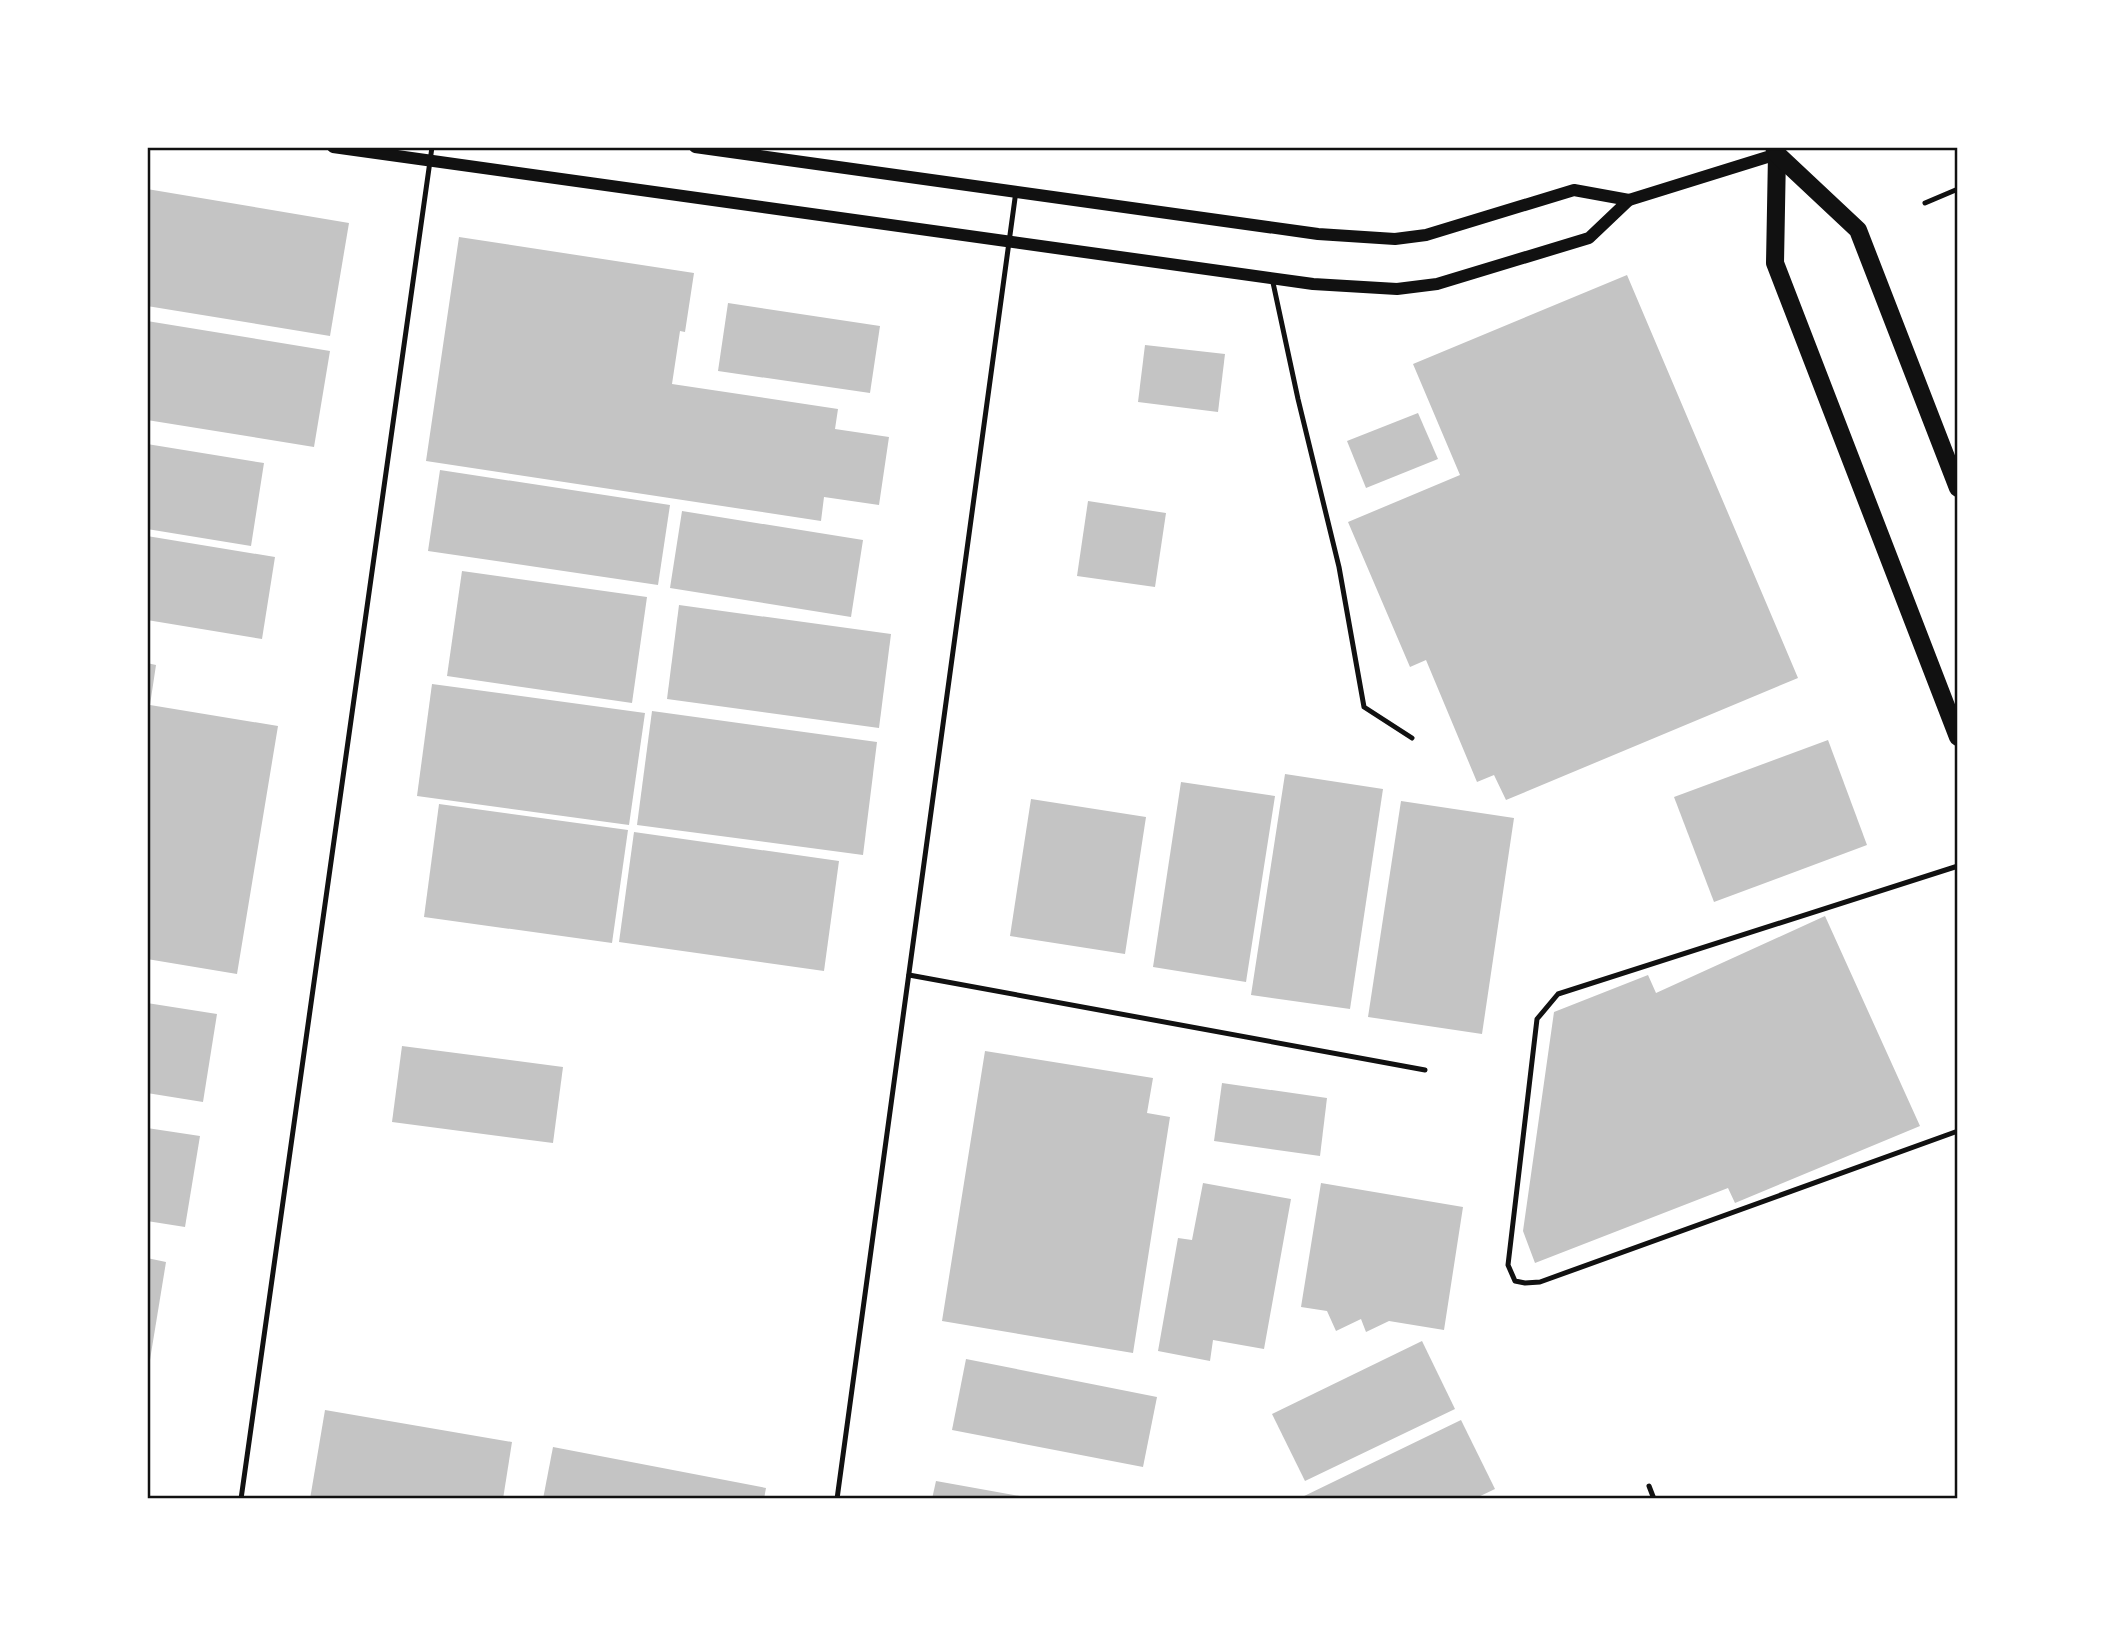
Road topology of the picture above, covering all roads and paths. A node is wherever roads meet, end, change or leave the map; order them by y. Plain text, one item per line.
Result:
1 (333, 147) edge
2 (695, 147) edge
3 (1776, 150) edge
4 (431, 154) edge
5 (1958, 189) edge
6 (1016, 191) junction
7 (1629, 200) junction
8 (1925, 203) dead end
9 (1009, 242) junction
10 (1272, 278) junction
11 (1958, 488) edge
12 (1958, 737) edge
13 (1412, 738) dead end
14 (1958, 866) edge
15 (909, 975) junction
16 (1425, 1070) dead end
17 (1958, 1131) edge
18 (1649, 1486) dead end
19 (241, 1499) edge
20 (837, 1499) edge
21 (1654, 1499) edge

1 - 4 street
2 - 6 street
3 - 7 street
3 - 11 main road
3 - 12 main road
4 - 9 street
4 - 19 lane
5 - 8 lane
6 - 7 street
6 - 9 lane
7 - 10 street
9 - 10 street
9 - 15 lane
10 - 13 lane
14 - 17 lane
15 - 16 lane
15 - 20 lane
18 - 21 lane

